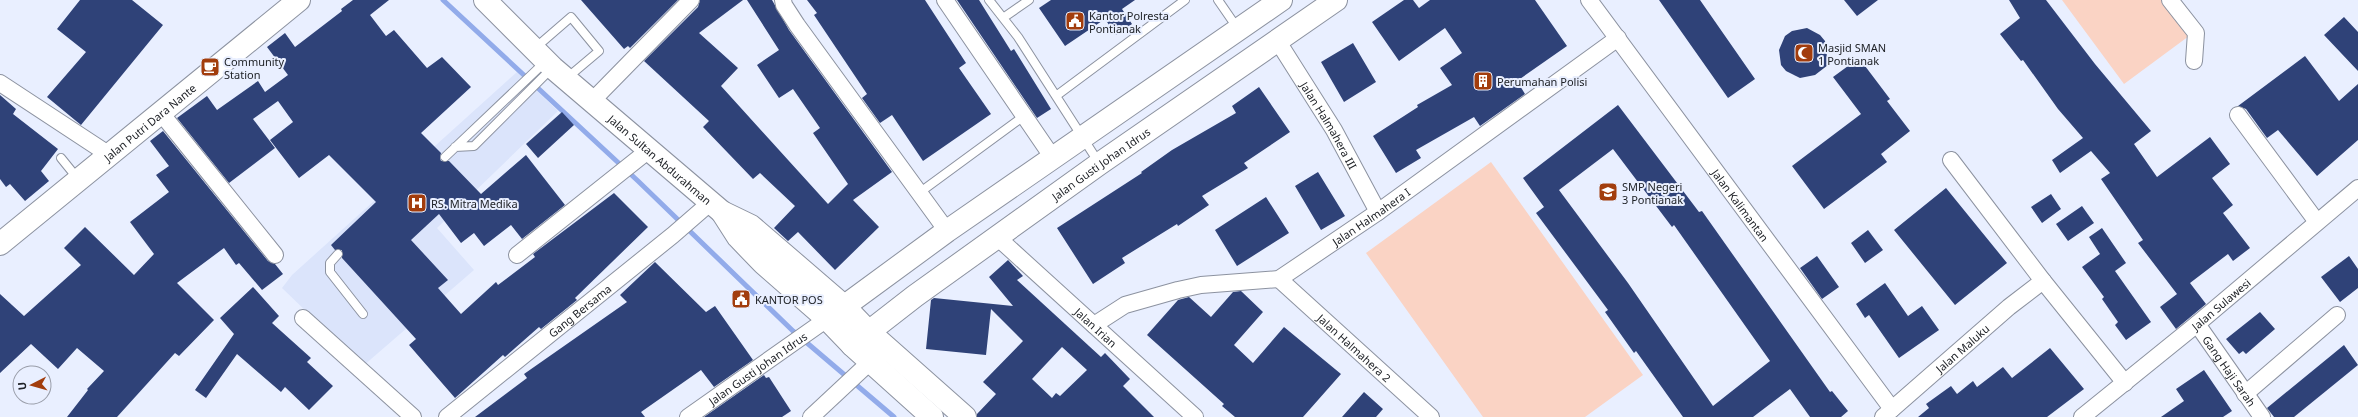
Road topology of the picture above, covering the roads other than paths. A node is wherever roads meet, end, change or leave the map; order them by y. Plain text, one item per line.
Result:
1 (485, 0) edge
2 (691, 0) edge
3 (783, 0) edge
4 (945, 0) edge
5 (989, 0) edge
6 (1029, 0) edge
7 (1185, 0) edge
8 (1218, 0) edge
9 (1281, 0) edge
10 (1336, 0) edge
11 (1589, 0) edge
12 (2170, 0) edge
13 (296, 1) edge
14 (1003, 18) junction
15 (1238, 30) junction
16 (1618, 38) junction
17 (1277, 40) junction
18 (2194, 61) dead end
19 (545, 69) junction
20 (0, 83) edge
21 (1156, 87) junction
22 (1056, 96) junction
23 (592, 101) junction
24 (1174, 112) junction
25 (161, 113) junction
26 (2238, 115) dead end
27 (1024, 116) junction
28 (1083, 138) junction
29 (455, 147) junction
30 (649, 150) junction
31 (108, 154) junction
32 (445, 157) dead end
33 (61, 158) dead end
34 (1054, 158) junction
35 (1951, 160) dead end
36 (1099, 164) junction
37 (79, 179) junction
38 (2358, 188) edge
39 (919, 193) junction
40 (716, 207) junction
41 (1378, 212) junction
42 (2317, 222) junction
43 (947, 231) junction
44 (4, 236) edge
45 (997, 237) junction
46 (338, 254) dead end
47 (274, 255) dead end
48 (517, 255) dead end
49 (1279, 279) junction
50 (2043, 281) junction
51 (844, 306) junction
52 (363, 314) dead end
53 (2338, 315) dead end
54 (303, 318) dead end
55 (827, 320) junction
56 (2197, 324) junction
57 (1094, 325) junction
58 (860, 338) junction
59 (865, 367) junction
60 (2125, 383) junction
61 (2244, 394) junction
62 (1888, 413) edge
63 (413, 417) edge
64 (447, 417) edge
65 (688, 417) edge
66 (812, 417) edge
67 (932, 417) edge
68 (965, 417) edge
69 (1195, 417) edge
70 (1431, 417) edge
71 (2082, 417) edge
72 (2262, 417) edge

1 - 19 street, Jalan Sultan Abdurahman
2 - 23 street
3 - 39 street
4 - 27 street
5 - 14 lane
6 - 14 lane
7 - 22 lane
8 - 15 lane
9 - 15 street
10 - 17 street, Jalan Gusti Johan Idrus
11 - 16 street, Jalan Kalimantan
12 - 18 street
13 - 25 street, Jalan Putri Dara Nante
14 - 22 lane
15 - 21 street
16 - 41 street, Jalan Halmahera I
16 - 62 street, Jalan Kalimantan
17 - 24 street, Jalan Gusti Johan Idrus
17 - 41 street, Jalan Halmahera III
19 - 19 lane
19 - 23 street, Jalan Sultan Abdurahman
19 - 29 lane
19 - 29 lane
20 - 31 street
21 - 24 street
21 - 28 street
22 - 28 lane
23 - 30 street, Jalan Sultan Abdurahman
24 - 36 street, Jalan Gusti Johan Idrus
25 - 31 street, Jalan Putri Dara Nante
25 - 47 street
26 - 42 street
27 - 34 street
27 - 39 lane
28 - 34 street
28 - 36 lane
29 - 32 lane
30 - 40 street, Jalan Sultan Abdurahman
30 - 48 street
31 - 37 street, Jalan Putri Dara Nante
33 - 37 lane
34 - 43 street
35 - 50 street
36 - 45 street, Jalan Gusti Johan Idrus
37 - 44 street, Jalan Putri Dara Nante
38 - 42 street, Jalan Sulawesi
39 - 43 street
40 - 51 street, Jalan Sultan Abdurahman
40 - 55 street
40 - 64 street, Gang Bersama
41 - 49 street, Jalan Halmahera I
42 - 56 street, Jalan Sulawesi
43 - 51 street
45 - 57 street, Jalan Irian
45 - 58 street, Jalan Gusti Johan Idrus
46 - 52 lane
49 - 57 street, Jalan Halmahera I
49 - 70 street, Jalan Halmahera 2
50 - 60 street
50 - 62 street, Jalan Maluku
51 - 55 street
51 - 58 street, Jalan Sultan Abdurahman
53 - 61 street
54 - 63 street
55 - 58 street
55 - 65 street, Jalan Gusti Johan Idrus
56 - 60 street, Jalan Sulawesi
56 - 61 street, Gang Haji Sarah
57 - 69 street, Jalan Irian
58 - 59 street
58 - 68 street
59 - 66 street
59 - 67 street
60 - 71 street, Jalan Sulawesi
61 - 72 street, Gang Haji Sarah

